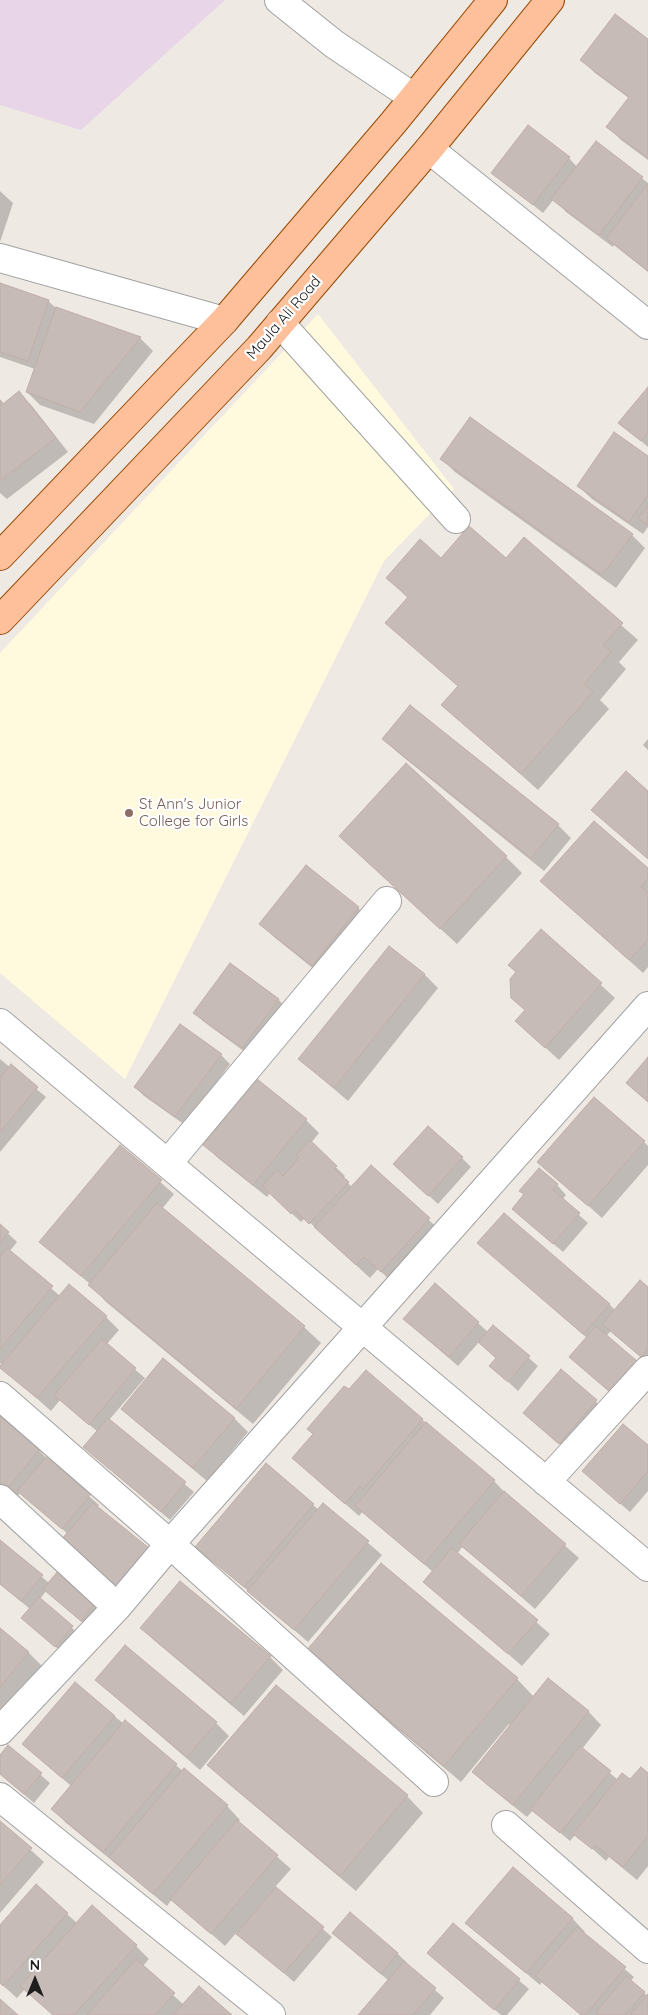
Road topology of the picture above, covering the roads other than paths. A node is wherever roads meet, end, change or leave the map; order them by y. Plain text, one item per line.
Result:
1 (279, 0) edge
2 (493, 0) edge
3 (550, 0) edge
4 (413, 97) junction
5 (429, 149) junction
6 (0, 258) edge
7 (224, 321) junction
8 (280, 323) junction
9 (648, 325) edge
10 (54, 500) junction
11 (456, 519) dead end
12 (84, 531) junction
13 (0, 556) edge
14 (0, 620) edge
15 (387, 901) dead end
16 (648, 1006) edge
17 (0, 1023) edge
18 (168, 1163) junction
19 (362, 1327) junction
20 (648, 1370) edge
21 (0, 1396) edge
22 (546, 1482) junction
23 (0, 1499) edge
24 (170, 1544) junction
25 (648, 1567) edge
26 (117, 1606) junction
27 (0, 1731) edge
28 (434, 1782) dead end
29 (0, 1797) edge
30 (506, 1825) dead end
31 (648, 1949) edge
32 (271, 2015) edge

1 - 4 street
2 - 4 main road
3 - 5 main road, Maula Ali Road
4 - 7 main road
5 - 8 main road, Maula Ali Road
5 - 9 street
6 - 7 street
7 - 10 main road
8 - 11 street
8 - 12 main road, Maula Ali Road
10 - 12 main road
10 - 13 main road
12 - 14 main road, Maula Ali Road
15 - 18 street
16 - 19 street
17 - 18 street
18 - 19 street
19 - 22 street
19 - 24 street
20 - 22 street
21 - 24 street
22 - 25 street
23 - 26 street
24 - 26 street
24 - 28 street
26 - 27 street
29 - 32 street
30 - 31 street

